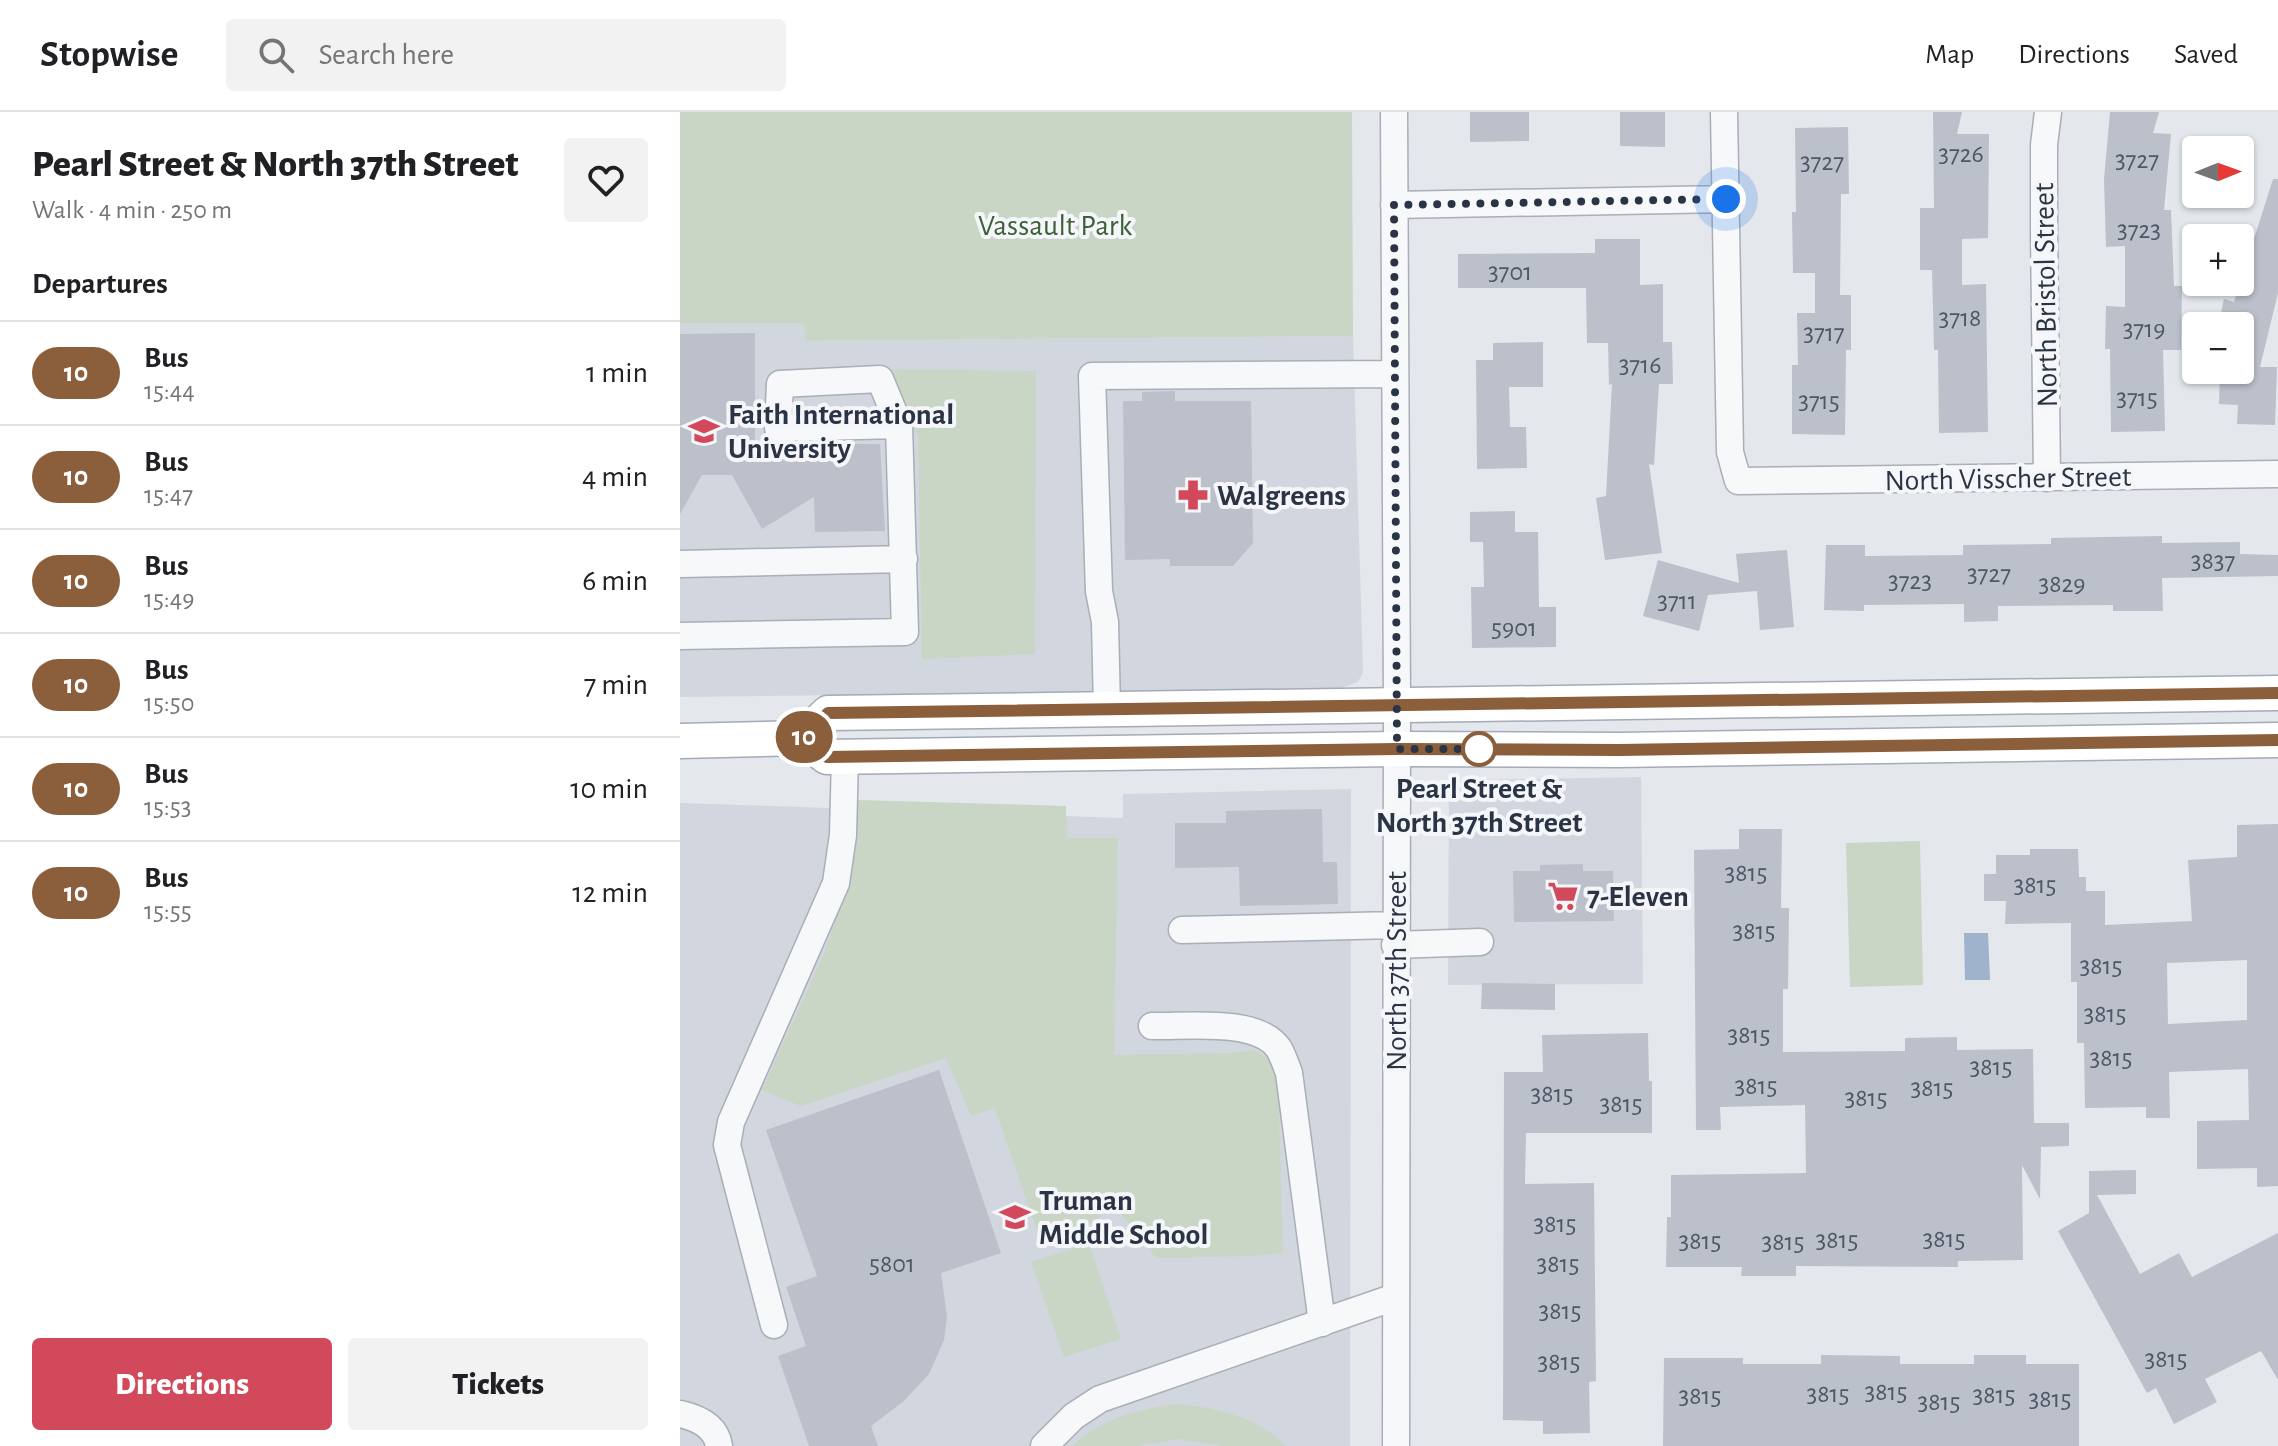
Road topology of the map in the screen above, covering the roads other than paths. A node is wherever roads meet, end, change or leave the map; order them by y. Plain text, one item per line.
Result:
1 (1394, 112) edge
2 (1724, 112) edge
3 (2048, 112) edge
4 (1726, 199) junction
5 (1394, 205) junction
6 (1395, 374) junction
7 (899, 425) dead end
8 (2278, 474) edge
9 (2047, 478) junction
10 (904, 559) junction
11 (680, 564) edge
12 (680, 636) edge
13 (2278, 693) edge
14 (1397, 704) junction
15 (1107, 709) junction
16 (802, 738) junction
17 (2278, 740) edge
18 (680, 741) edge
19 (1397, 749) junction
20 (845, 757) junction
21 (1182, 930) dead end
22 (1395, 935) junction
23 (1480, 942) dead end
24 (1152, 1026) dead end
25 (1395, 1297) junction
26 (1322, 1323) junction
27 (774, 1325) dead end
28 (680, 1414) edge
29 (719, 1446) edge
30 (1044, 1446) edge
31 (1396, 1446) edge

1 - 5 street, North 37th Street
2 - 4 street
3 - 9 street, North Bristol Street
4 - 5 street
4 - 9 street, North Visscher Street
5 - 6 street, North 37th Street
6 - 14 street, North 37th Street
6 - 15 street
7 - 10 street
8 - 9 street, North Visscher Street
10 - 11 street
10 - 12 street
13 - 14 main road
14 - 15 main road
14 - 19 street, North 37th Street
15 - 16 main road
16 - 18 main road
16 - 20 main road
17 - 19 main road
19 - 20 main road
19 - 22 street, North 37th Street
20 - 27 street
21 - 22 street
22 - 23 street
22 - 25 street, North 37th Street
24 - 26 street
25 - 26 street
25 - 31 street, North 37th Street
26 - 30 street
28 - 29 street

